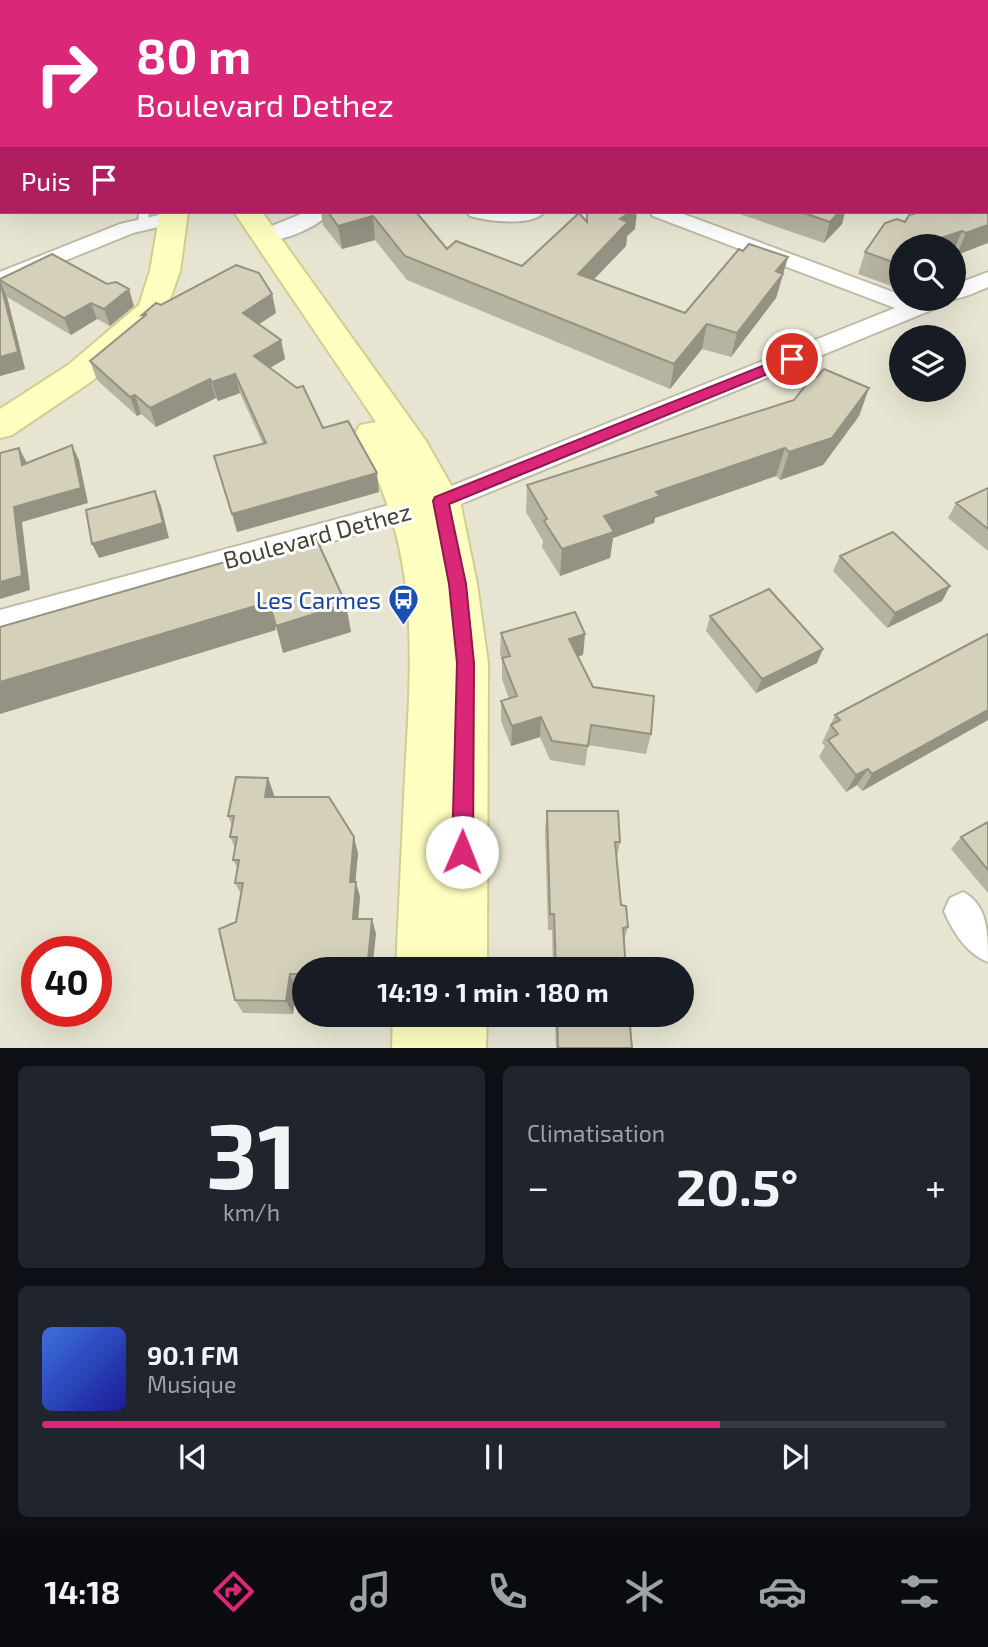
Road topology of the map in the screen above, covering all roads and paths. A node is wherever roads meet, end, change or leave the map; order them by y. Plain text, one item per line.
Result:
1 (226, 214) edge
2 (249, 214) edge
3 (317, 214) edge
4 (489, 214) edge
5 (518, 214) edge
6 (666, 214) edge
7 (163, 215) edge
8 (264, 236) junction
9 (988, 279) edge
10 (0, 280) edge
11 (966, 288) edge
12 (889, 291) edge
13 (910, 311) edge
14 (0, 426) edge
15 (426, 505) junction
16 (0, 622) edge
17 (963, 911) dead end
18 (988, 943) edge
19 (423, 957) edge
20 (460, 957) edge

1 - 15 street
2 - 8 street
3 - 8 street
4 - 5 street
6 - 12 street
7 - 10 street
7 - 14 street
8 - 15 street
9 - 11 street
13 - 15 street, Boulevard Dethez
15 - 16 street, Boulevard Dethez
15 - 19 street
15 - 20 street
17 - 18 street

